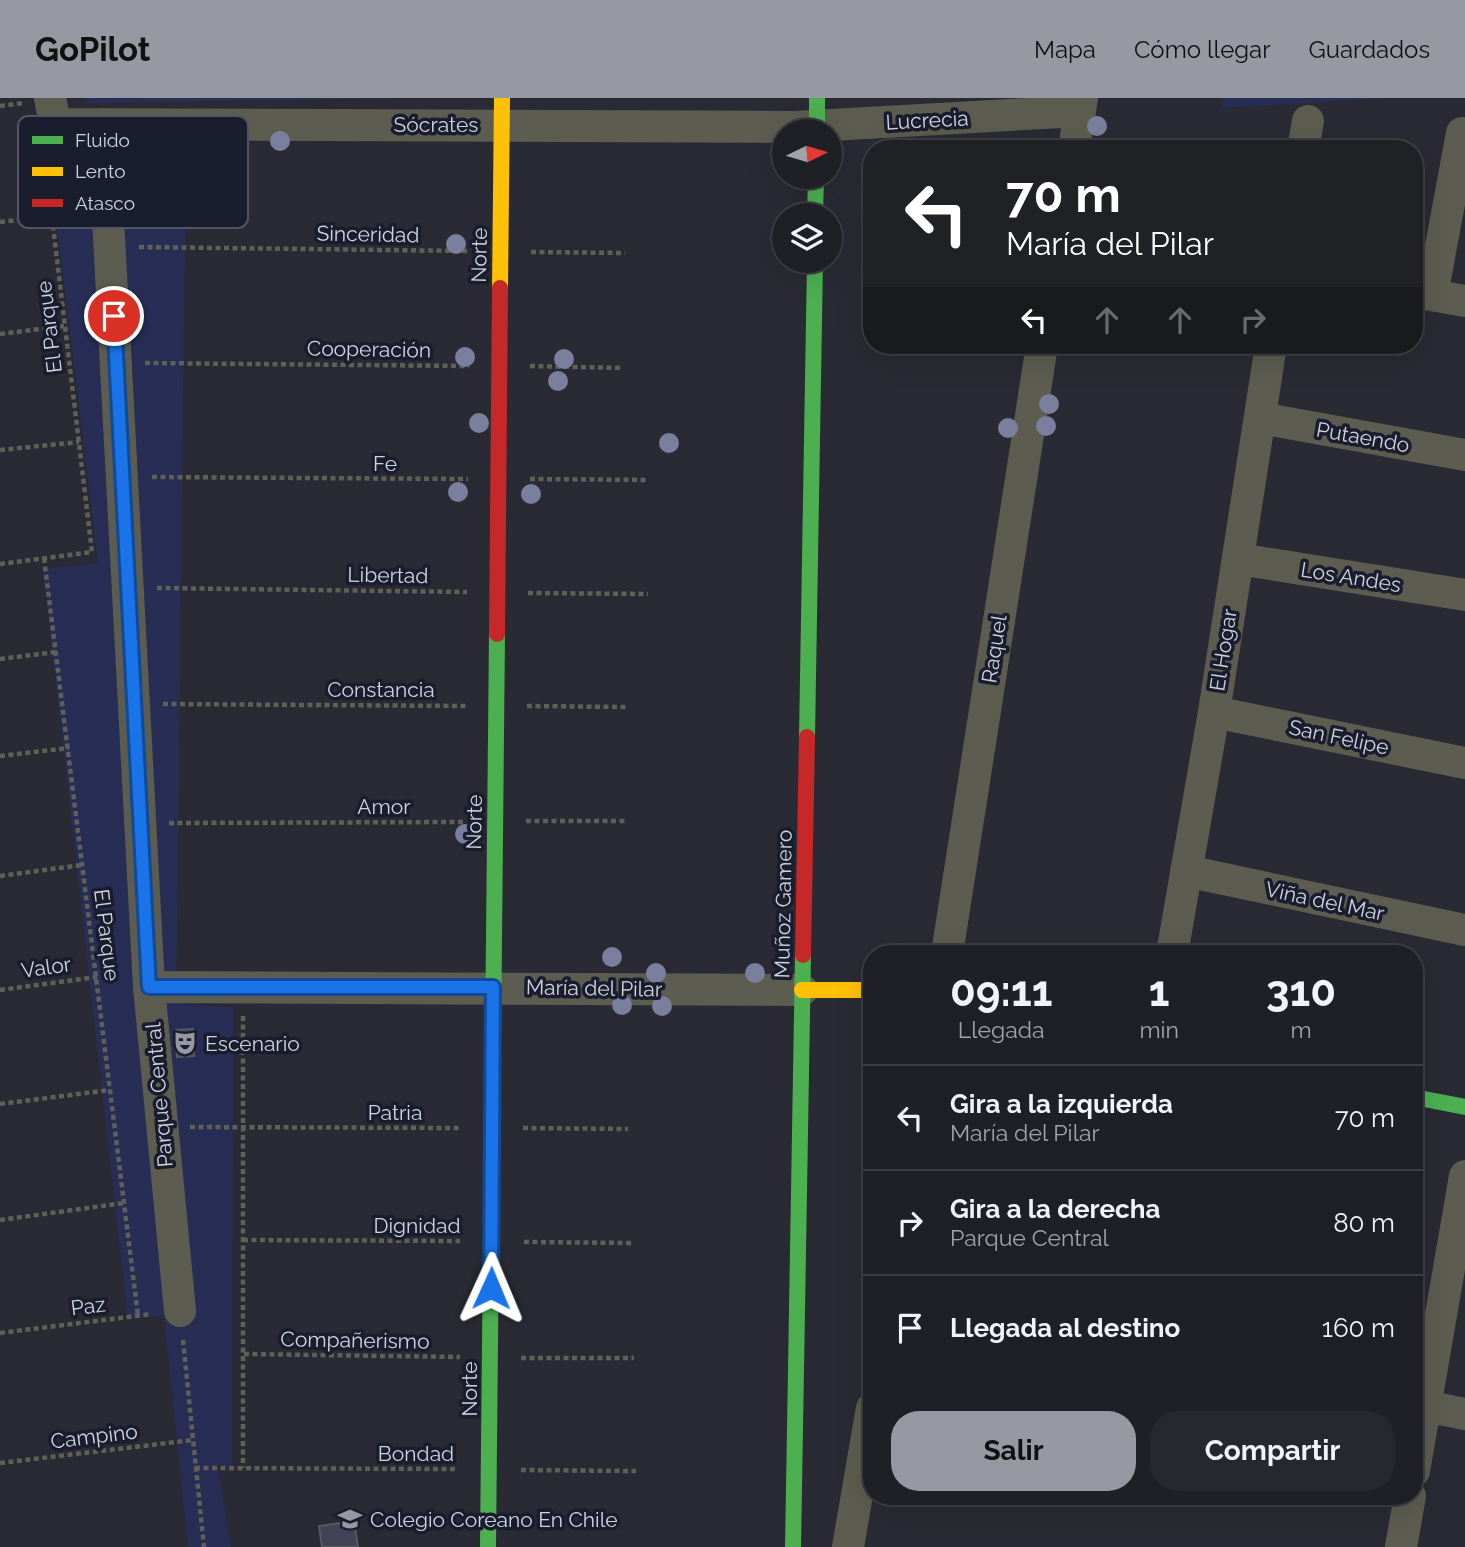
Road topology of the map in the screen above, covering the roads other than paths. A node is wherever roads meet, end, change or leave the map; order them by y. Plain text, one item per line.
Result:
1 (1081, 105) edge
2 (502, 111) edge
3 (817, 118) edge
4 (248, 119) edge
5 (1462, 133) dead end
6 (1075, 140) edge
7 (110, 228) edge
8 (814, 273) edge
9 (1423, 294) edge
10 (1465, 301) edge
11 (1041, 354) edge
12 (1270, 354) edge
13 (1260, 418) junction
14 (1465, 455) edge
15 (1238, 559) junction
16 (1465, 595) edge
17 (1214, 712) junction
18 (1465, 763) edge
19 (1186, 872) junction
20 (1465, 930) edge
21 (948, 945) edge
22 (1173, 945) edge
23 (149, 987) junction
24 (493, 987) junction
25 (802, 990) junction
26 (863, 990) edge
27 (1423, 1099) edge
28 (1465, 1107) edge
29 (1465, 1176) edge
30 (1457, 1269) edge
31 (180, 1311) road end
32 (1425, 1406) junction
33 (1465, 1414) edge
34 (1423, 1418) edge
35 (863, 1460) edge
36 (1408, 1505) edge
37 (488, 1547) edge
38 (793, 1547) edge
39 (848, 1547) edge
40 (1401, 1547) edge

1 - 3 street, Lucrecia
1 - 6 street
2 - 3 street, Sócrates
2 - 4 street, Sócrates
2 - 24 street, Norte
5 - 9 street
7 - 23 street, Parque Central
8 - 25 street, Muñoz Gamero
9 - 10 street
11 - 21 street, Raquel
12 - 13 street, El Hogar
13 - 14 street, Putaendo
13 - 15 street, El Hogar
15 - 16 street, Los Andes
15 - 17 street, El Hogar
17 - 18 street, San Felipe
17 - 19 street, El Hogar
19 - 20 street, Viña del Mar
19 - 22 street, El Hogar
23 - 24 street, María del Pilar
23 - 31 street, Parque Central
24 - 25 street, María del Pilar
24 - 37 street, Norte
25 - 26 street, María del Pilar
25 - 38 street, Muñoz Gamero
27 - 28 street
29 - 30 street
30 - 32 street
32 - 33 street
32 - 34 street
35 - 39 street
36 - 40 street

